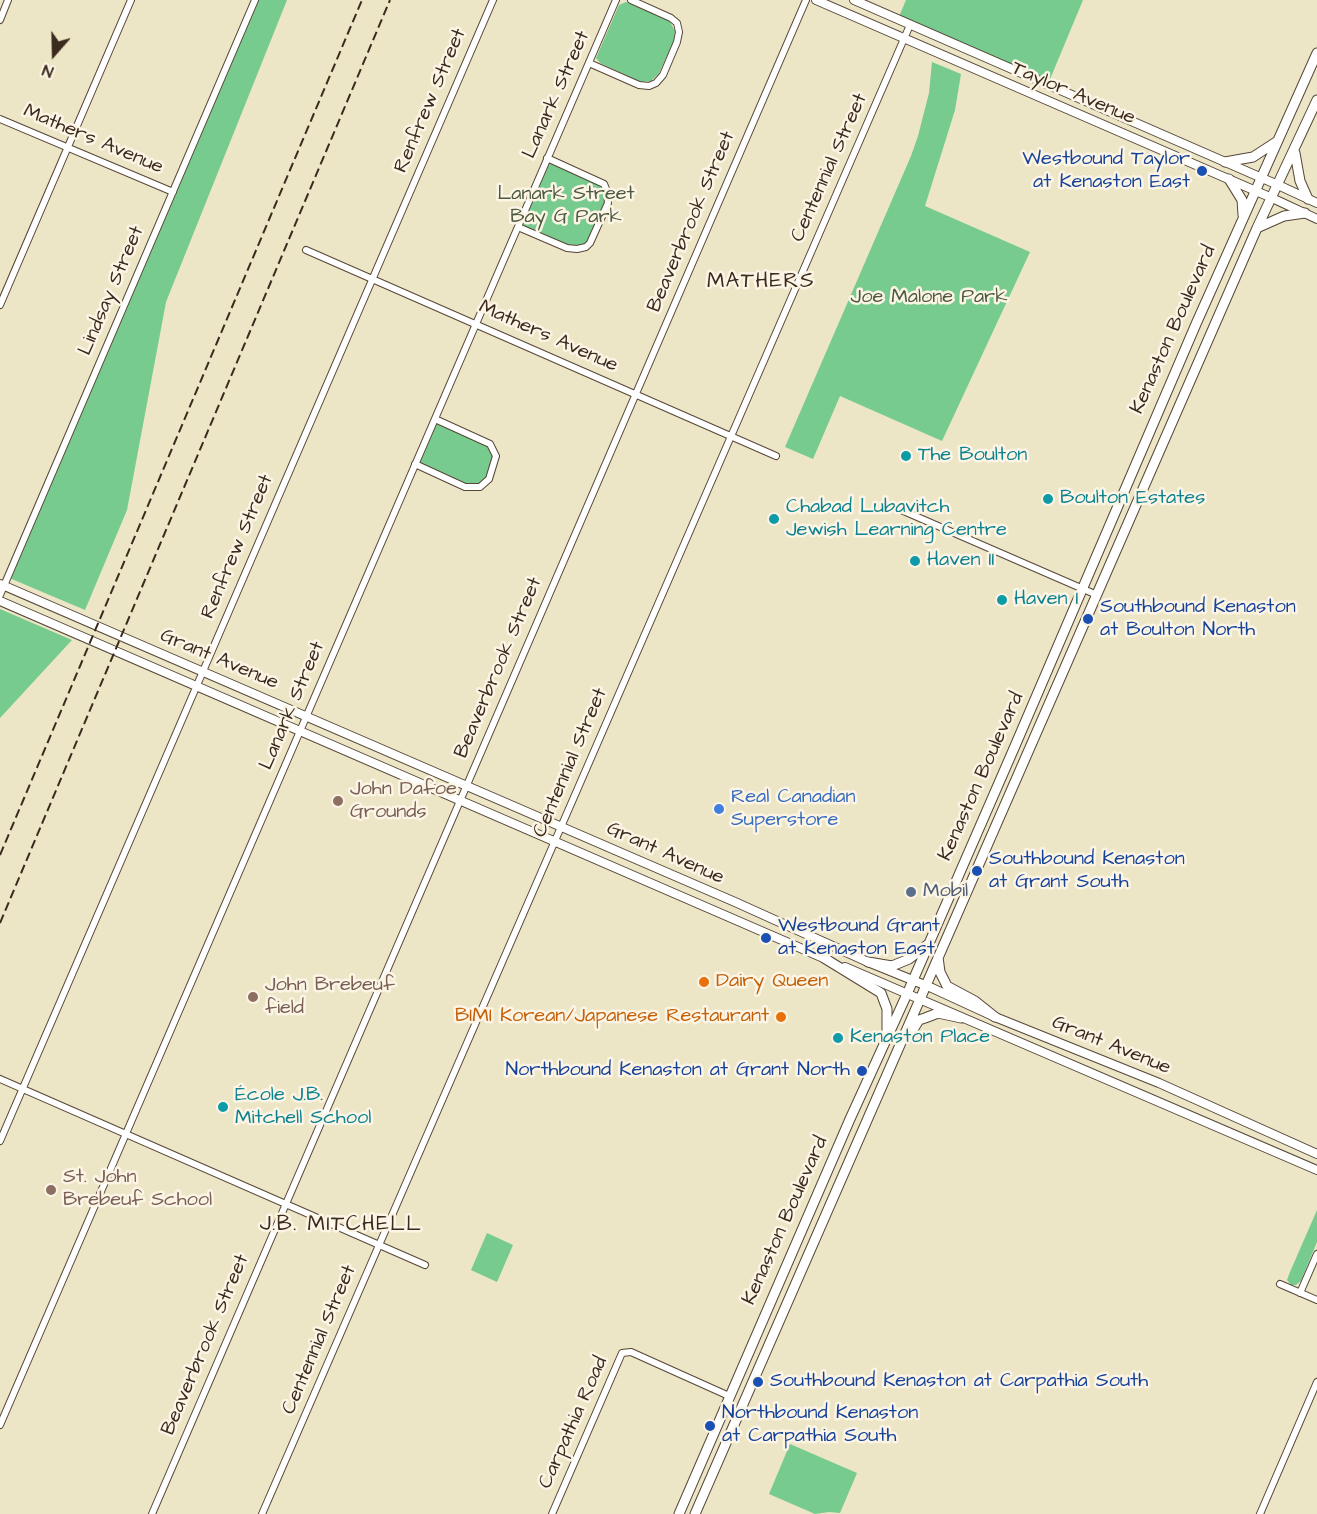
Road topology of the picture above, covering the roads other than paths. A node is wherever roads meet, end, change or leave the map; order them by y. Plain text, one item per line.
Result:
1 (8, 0) edge
2 (131, 0) edge
3 (255, 0) edge
4 (493, 0) edge
5 (616, 0) edge
6 (631, 0) edge
7 (806, 0) edge
8 (816, 0) edge
9 (854, 0) edge
10 (0, 20) edge
11 (910, 25) junction
12 (904, 39) junction
13 (1317, 53) edge
14 (590, 63) junction
15 (1317, 100) edge
16 (0, 119) edge
17 (1278, 141) junction
18 (67, 148) junction
19 (1295, 151) junction
20 (547, 158) junction
21 (1225, 162) junction
22 (1262, 178) junction
23 (1228, 179) junction
24 (1278, 185) junction
25 (1256, 190) junction
26 (172, 192) junction
27 (1272, 198) junction
28 (1313, 201) edge
29 (1305, 213) junction
30 (1317, 219) edge
31 (1242, 220) junction
32 (518, 226) junction
33 (1257, 228) junction
34 (306, 250) dead end
35 (372, 279) junction
36 (0, 305) edge
37 (477, 324) junction
38 (636, 394) junction
39 (435, 419) junction
40 (731, 436) junction
41 (776, 456) dead end
42 (415, 464) junction
43 (892, 506) dead end
44 (2, 584) edge
45 (1083, 589) junction
46 (0, 595) edge
47 (1097, 595) junction
48 (0, 600) edge
49 (203, 671) junction
50 (197, 685) junction
51 (307, 716) junction
52 (301, 730) junction
53 (466, 786) junction
54 (460, 800) junction
55 (561, 827) junction
56 (555, 842) junction
57 (929, 943) junction
58 (938, 955) junction
59 (824, 958) junction
60 (868, 962) junction
61 (913, 980) junction
62 (926, 985) junction
63 (907, 994) junction
64 (919, 999) junction
65 (994, 1017) junction
66 (961, 1018) junction
67 (887, 1038) junction
68 (888, 1070) junction
69 (0, 1080) edge
70 (22, 1089) junction
71 (125, 1134) junction
72 (0, 1141) edge
73 (1317, 1154) edge
74 (1317, 1170) edge
75 (286, 1204) junction
76 (379, 1245) junction
77 (1317, 1254) edge
78 (425, 1264) dead end
79 (1280, 1284) dead end
80 (1300, 1293) junction
81 (1317, 1300) edge
82 (1317, 1382) edge
83 (729, 1396) junction
84 (0, 1425) edge
85 (152, 1514) edge
86 (262, 1514) edge
87 (552, 1514) edge
88 (679, 1514) edge
89 (695, 1514) edge
90 (1260, 1514) edge

1 - 10 street
2 - 18 street
3 - 26 street, Lindsay Street
4 - 35 street, Renfrew Street
5 - 14 street, Lanark Street
6 - 14 street
7 - 38 street, Beaverbrook Street
8 - 12 main road, Taylor Avenue
9 - 11 main road, Taylor Avenue
11 - 12 street, Centennial Street
11 - 21 main road, Taylor Avenue
12 - 23 main road, Taylor Avenue
12 - 40 street, Centennial Street
13 - 17 main road, Kenaston Boulevard
14 - 20 street, Lanark Street
15 - 19 main road, Kenaston Boulevard
16 - 18 street, Mathers Avenue
17 - 21 main road
17 - 22 main road, Kenaston Boulevard
18 - 26 street, Mathers Avenue
18 - 36 street
19 - 24 main road, Kenaston Boulevard
19 - 28 main road
20 - 32 street, Lanark Street
20 - 32 street
21 - 22 main road, Taylor Avenue
22 - 24 main road, Taylor Avenue
22 - 25 main road, Kenaston Boulevard
23 - 25 main road, Taylor Avenue
23 - 31 main road
24 - 27 main road, Kenaston Boulevard
24 - 28 street, Taylor Avenue
25 - 27 main road, Taylor Avenue
25 - 31 main road, Kenaston Boulevard
26 - 44 street, Lindsay Street
27 - 29 street, Taylor Avenue
27 - 33 main road, Kenaston Boulevard
29 - 30 street, Taylor Avenue
29 - 33 main road
31 - 45 main road, Kenaston Boulevard
32 - 37 street, Lanark Street
33 - 47 main road, Kenaston Boulevard
34 - 35 street, Mathers Avenue
35 - 37 street, Mathers Avenue
35 - 49 street, Renfrew Street
37 - 38 street, Mathers Avenue
37 - 39 street, Lanark Street
38 - 40 street, Mathers Avenue
38 - 53 street, Beaverbrook Street
39 - 42 street, Lanark Street
39 - 42 street
40 - 41 street, Mathers Avenue
40 - 55 street, Centennial Street
42 - 51 street, Lanark Street
43 - 45 street
44 - 46 street, Lindsay Street
44 - 49 main road, Grant Avenue
45 - 47 street
45 - 57 main road, Kenaston Boulevard
47 - 58 main road, Kenaston Boulevard
48 - 50 main road, Grant Avenue
49 - 50 street, Renfrew Street
49 - 51 main road, Grant Avenue
50 - 52 main road, Grant Avenue
50 - 70 street, Renfrew Street
51 - 52 street, Lanark Street
51 - 53 main road, Grant Avenue
52 - 54 main road, Grant Avenue
52 - 71 street, Lanark Street
53 - 54 street, Beaverbrook Street
53 - 55 main road, Grant Avenue
54 - 56 main road, Grant Avenue
54 - 75 street, Beaverbrook Street
55 - 56 street, Centennial Street
55 - 60 main road, Grant Avenue
56 - 59 main road, Grant Avenue
56 - 76 street, Centennial Street
57 - 60 main road
57 - 61 main road, Kenaston Boulevard
58 - 62 main road, Kenaston Boulevard
58 - 65 main road
59 - 63 main road, Grant Avenue
59 - 67 main road
60 - 61 main road, Grant Avenue
61 - 62 main road, Grant Avenue
61 - 63 main road, Kenaston Boulevard
62 - 64 main road, Kenaston Boulevard
62 - 65 main road, Grant Avenue
63 - 64 main road, Grant Avenue
63 - 67 main road, Kenaston Boulevard
64 - 66 main road, Grant Avenue
64 - 68 main road, Kenaston Boulevard
65 - 73 main road, Grant Avenue
66 - 68 main road
66 - 74 main road, Grant Avenue
67 - 83 main road, Kenaston Boulevard
68 - 89 main road, Kenaston Boulevard
69 - 70 street
70 - 71 street
70 - 72 street, Renfrew Street
71 - 75 street
71 - 84 street, Lanark Street
75 - 76 street
75 - 85 street, Beaverbrook Street
76 - 78 street
76 - 86 street, Centennial Street
77 - 80 street
79 - 80 street
80 - 81 street
82 - 90 street
83 - 87 street, Carpathia Road
83 - 88 main road, Kenaston Boulevard

